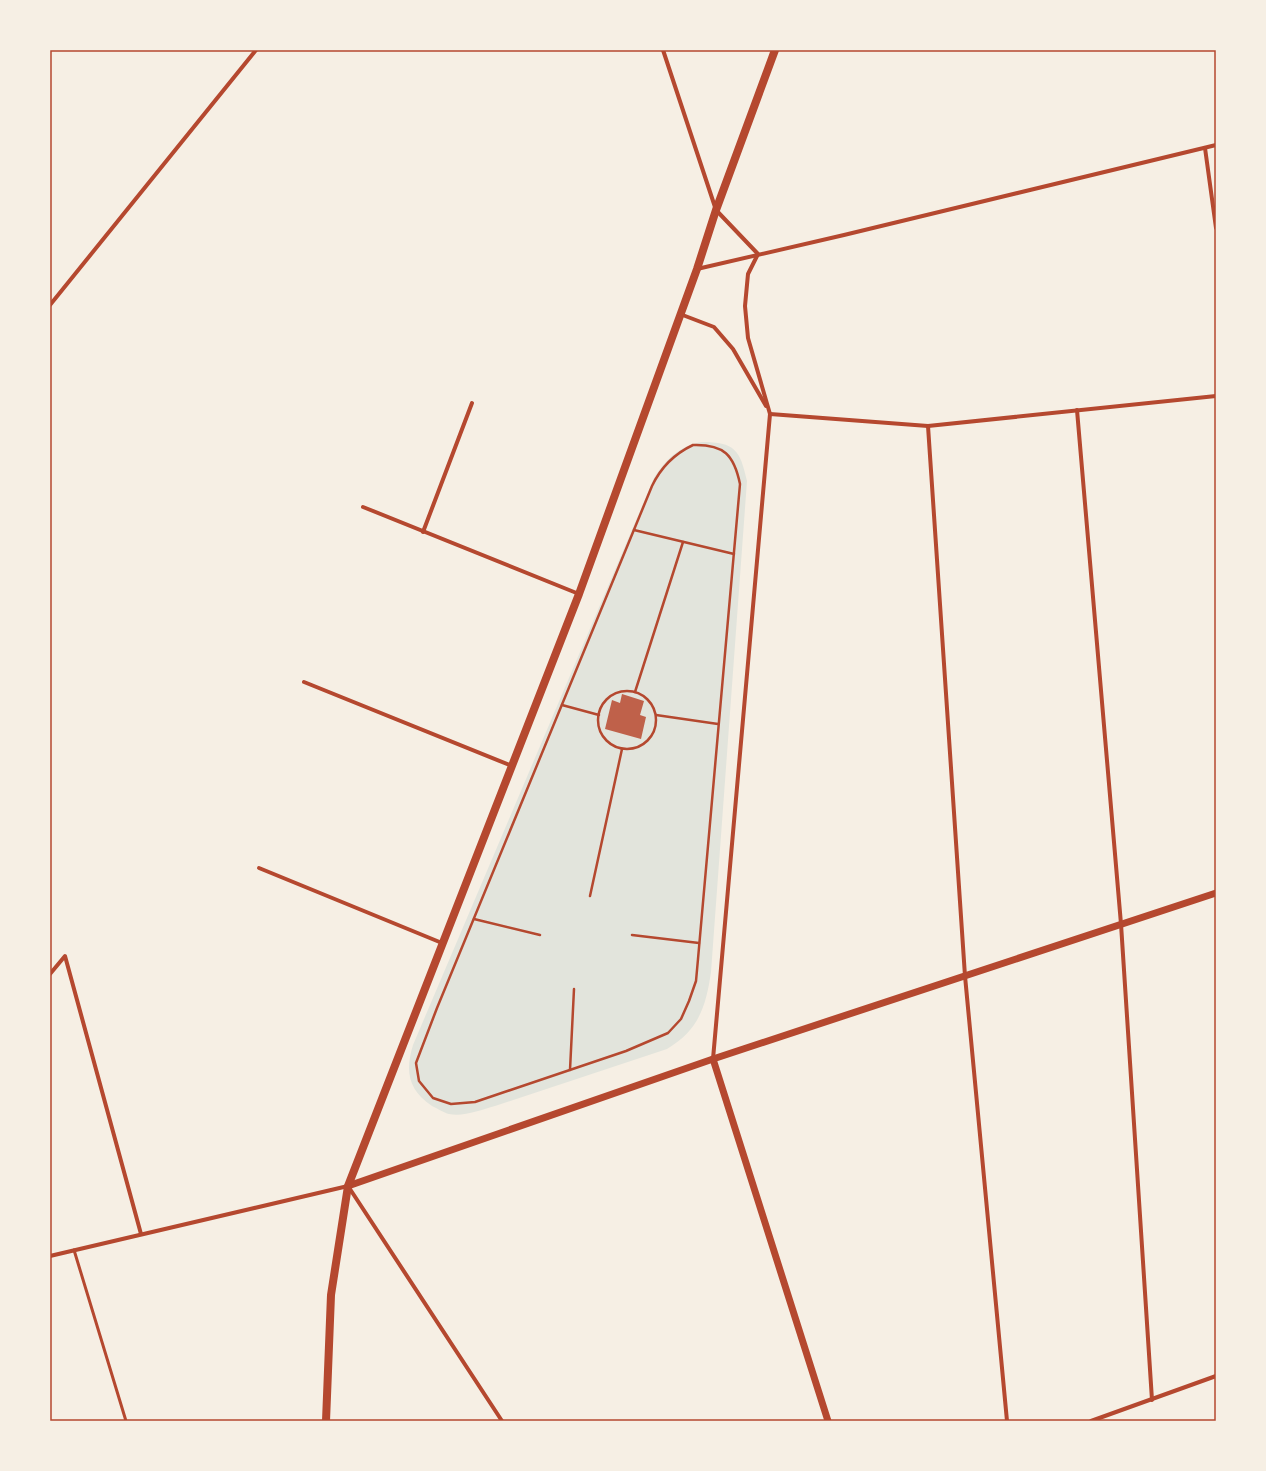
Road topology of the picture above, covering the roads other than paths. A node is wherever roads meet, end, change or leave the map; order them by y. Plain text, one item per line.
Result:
1 (256, 50) edge
2 (663, 50) edge
3 (775, 50) edge
4 (1216, 145) edge
5 (1205, 148) junction
6 (716, 210) junction
7 (1216, 228) edge
8 (758, 254) junction
9 (697, 269) junction
10 (50, 305) edge
11 (680, 314) junction
12 (1216, 396) edge
13 (472, 404) dead end
14 (1077, 410) junction
15 (770, 414) junction
16 (928, 426) junction
17 (363, 508) dead end
18 (423, 532) junction
19 (579, 594) junction
20 (304, 682) dead end
21 (512, 766) junction
22 (259, 868) dead end
23 (1216, 893) edge
24 (1121, 924) junction
25 (442, 943) junction
26 (50, 974) edge
27 (965, 976) junction
28 (713, 1059) junction
29 (348, 1186) junction
30 (140, 1234) junction
31 (74, 1250) junction
32 (50, 1256) edge
33 (1216, 1376) edge
34 (1152, 1400) junction
35 (126, 1421) edge
36 (326, 1421) edge
37 (502, 1421) edge
38 (828, 1421) edge
39 (1007, 1421) edge
40 (1092, 1421) edge

1 - 10 street
2 - 6 street
3 - 6 main road
4 - 5 street
5 - 7 street
5 - 8 street
6 - 8 street
6 - 9 main road
8 - 9 street
8 - 15 street
9 - 11 main road
11 - 15 street
11 - 19 main road
12 - 14 street
13 - 18 street
14 - 16 street
14 - 24 street
15 - 16 street
15 - 28 street
16 - 27 street
17 - 18 street
18 - 19 street
19 - 21 main road
20 - 21 street
21 - 25 main road
22 - 25 street
23 - 24 street
24 - 27 street
24 - 34 street
25 - 29 main road
26 - 30 street
27 - 28 street
27 - 39 street
28 - 29 street
28 - 38 street
29 - 30 street
29 - 36 main road
29 - 37 street
30 - 31 street
31 - 32 street
31 - 35 lane
33 - 34 street
34 - 40 street

